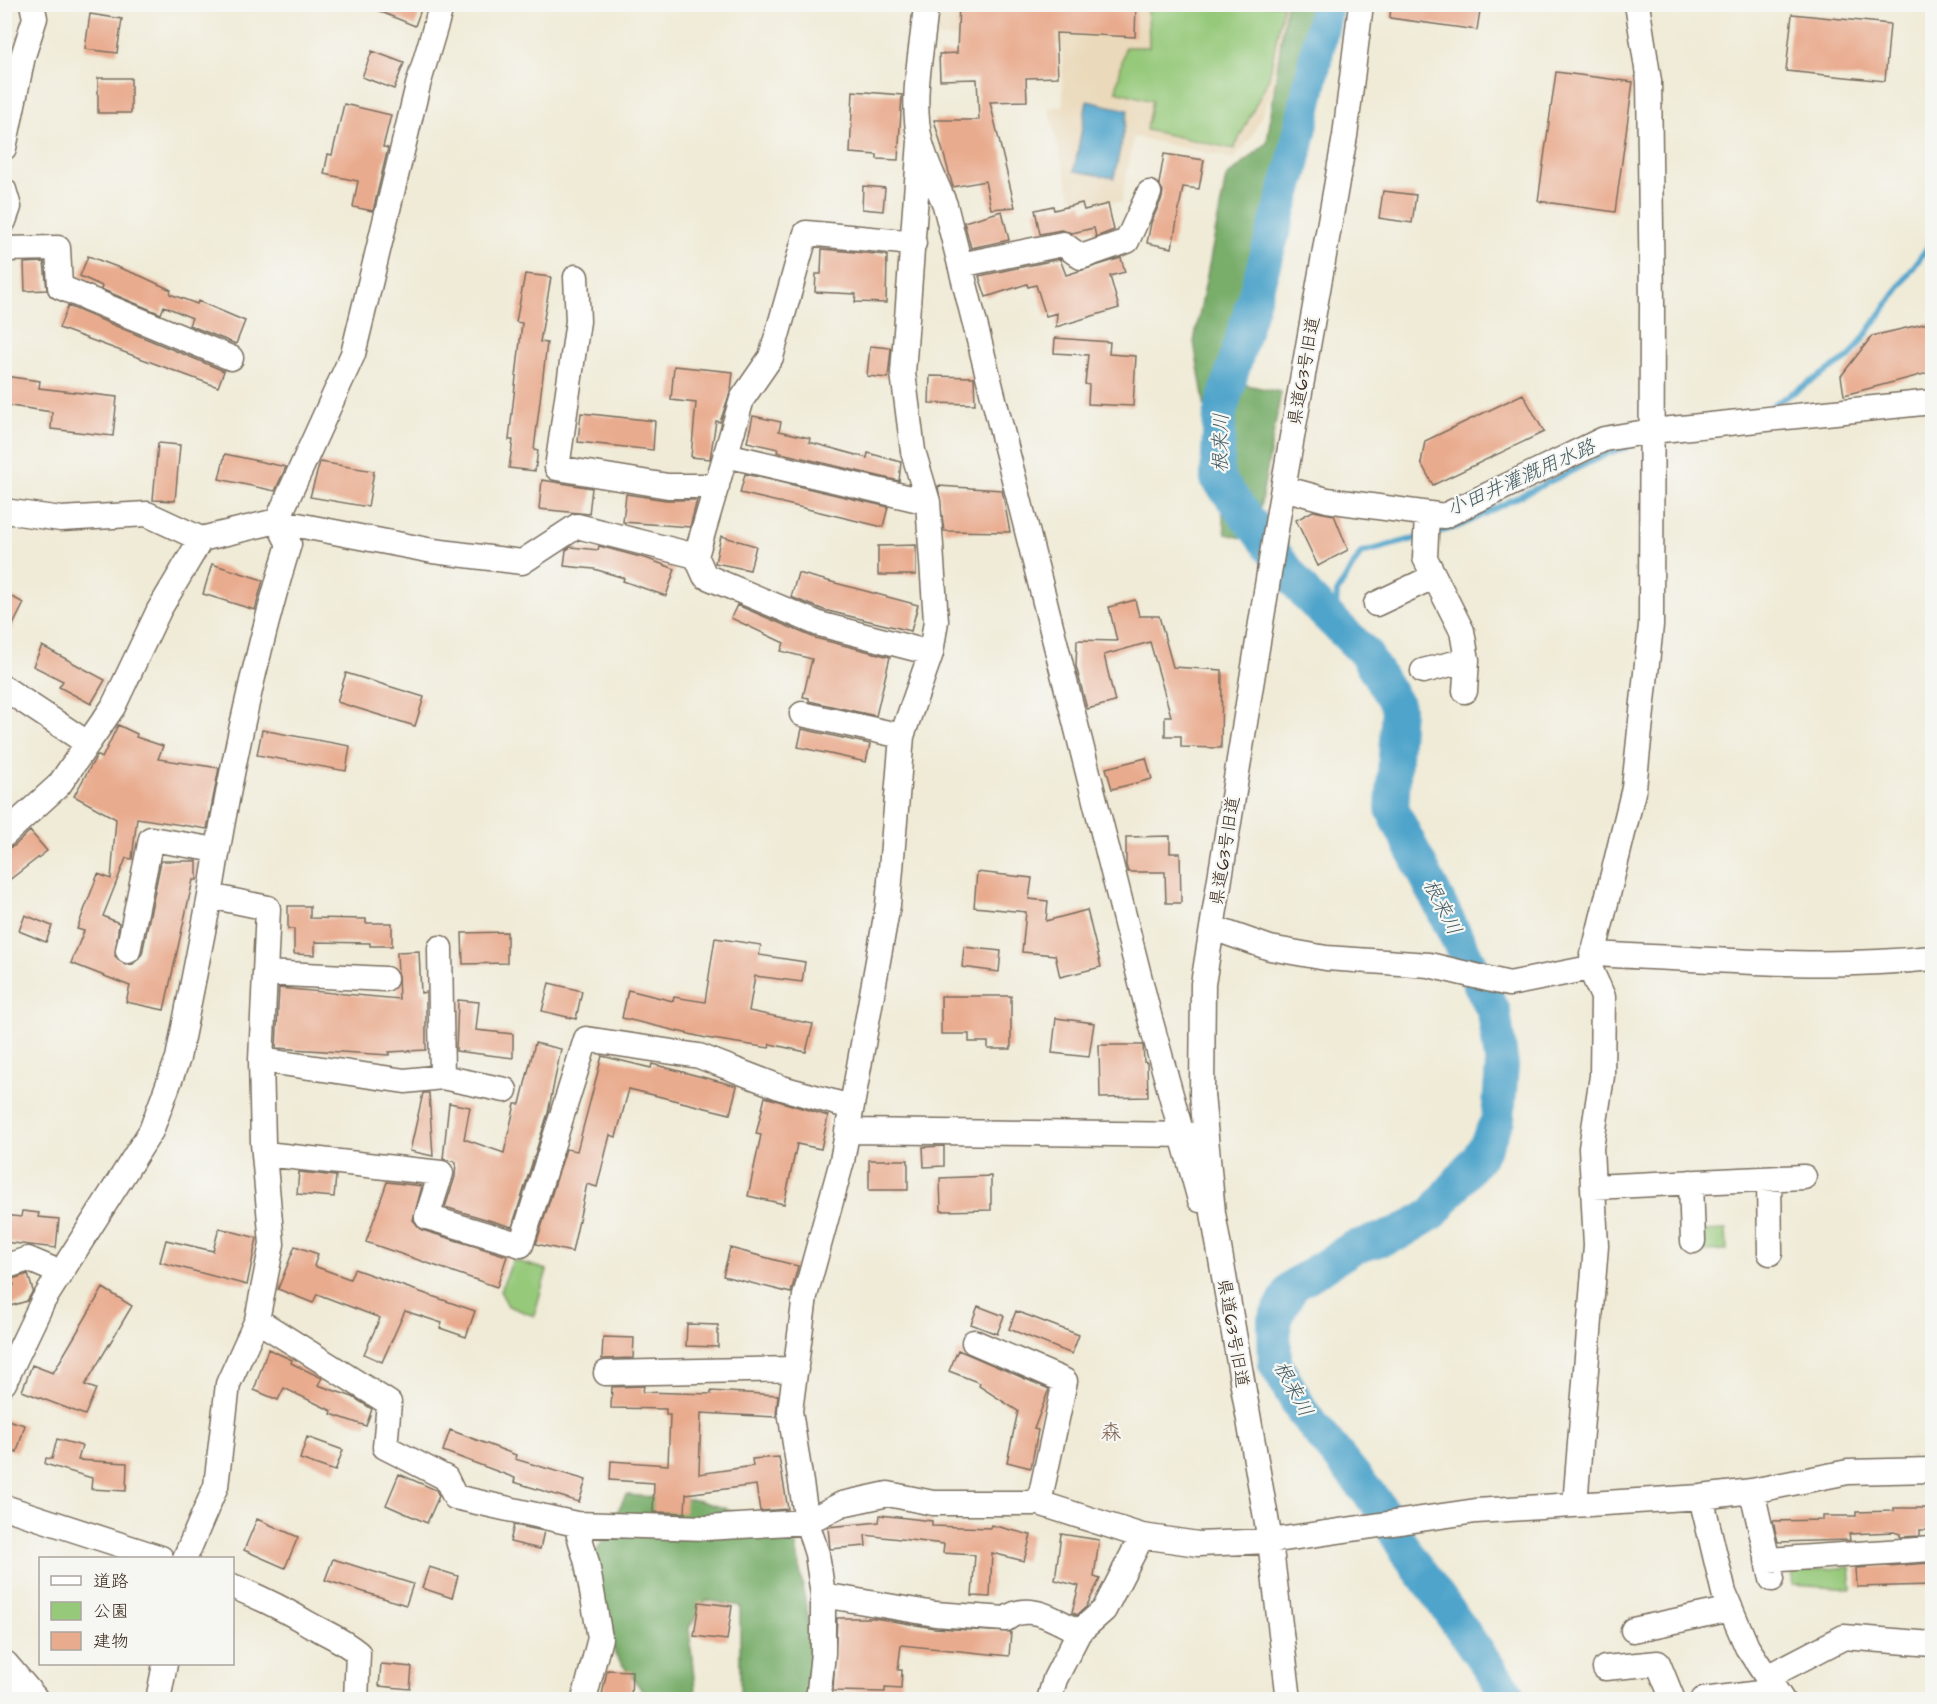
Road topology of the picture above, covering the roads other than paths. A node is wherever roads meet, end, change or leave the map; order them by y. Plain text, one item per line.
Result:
1 (32, 4) edge
2 (442, 4) edge
3 (926, 4) edge
4 (1361, 4) edge
5 (1637, 4) edge
6 (920, 141) junction
7 (4, 148) edge
8 (4, 190) edge
9 (1149, 193) dead end
10 (4, 221) edge
11 (914, 243) junction
12 (4, 249) edge
13 (960, 266) junction
14 (576, 277) dead end
15 (231, 358) dead end
16 (1932, 402) edge
17 (1652, 431) junction
18 (726, 455) junction
19 (717, 486) junction
20 (1281, 499) junction
21 (928, 502) junction
22 (4, 511) edge
23 (277, 521) junction
24 (1426, 527) junction
25 (201, 539) junction
26 (696, 556) junction
27 (1432, 577) junction
28 (1376, 604) dead end
29 (931, 653) junction
30 (1467, 660) junction
31 (1423, 671) dead end
32 (4, 688) edge
33 (1466, 691) dead end
34 (802, 714) dead end
35 (902, 736) junction
36 (87, 743) junction
37 (4, 836) edge
38 (217, 850) junction
39 (210, 896) junction
40 (1213, 928) junction
41 (440, 948) dead end
42 (128, 951) dead end
43 (1932, 958) edge
44 (1591, 961) junction
45 (264, 973) junction
46 (385, 979) dead end
47 (261, 1060) junction
48 (442, 1077) junction
49 (505, 1090) dead end
50 (849, 1119) junction
51 (1193, 1135) junction
52 (264, 1154) junction
53 (1804, 1177) dead end
54 (1769, 1179) junction
55 (1691, 1182) junction
56 (1593, 1187) junction
57 (1692, 1241) dead end
58 (1770, 1253) dead end
59 (4, 1267) edge
60 (61, 1273) junction
61 (257, 1320) junction
62 (974, 1342) dead end
63 (796, 1369) junction
64 (606, 1373) dead end
65 (4, 1383) edge
66 (1932, 1470) edge
67 (1752, 1491) junction
68 (1701, 1497) junction
69 (1039, 1503) junction
70 (1575, 1505) junction
71 (4, 1507) edge
72 (807, 1522) junction
73 (576, 1524) junction
74 (1142, 1536) junction
75 (1270, 1541) junction
76 (1932, 1548) edge
77 (158, 1557) edge
78 (185, 1557) edge
79 (234, 1587) edge
80 (823, 1596) junction
81 (1731, 1609) junction
82 (1633, 1630) dead end
83 (1079, 1632) junction
84 (1932, 1644) edge
85 (165, 1665) edge
86 (4, 1666) edge
87 (1605, 1668) dead end
88 (1775, 1689) edge
89 (33, 1700) edge
90 (158, 1700) edge
91 (356, 1700) edge
92 (584, 1700) edge
93 (818, 1700) edge
94 (1049, 1700) edge
95 (1289, 1700) edge
96 (1673, 1700) edge
97 (1703, 1700) edge

1 - 7 street
2 - 23 street
3 - 6 street
4 - 20 street, 県道63号旧道
5 - 17 street
6 - 11 street
6 - 13 street
8 - 10 street
9 - 13 street
11 - 18 street
11 - 21 street
12 - 15 street
13 - 51 street
14 - 19 street
16 - 17 street
17 - 24 street
17 - 44 street
18 - 19 street
18 - 21 street
19 - 26 street
20 - 24 street
20 - 40 street, 県道63号旧道
21 - 29 street
22 - 25 street
23 - 25 street
23 - 26 street
23 - 38 street
24 - 27 street
25 - 36 street
26 - 29 street
27 - 28 street
27 - 30 street
29 - 35 street
30 - 31 street
30 - 33 street
32 - 36 street
34 - 35 street
35 - 50 street
36 - 37 street
38 - 39 street
38 - 42 street
39 - 45 street
39 - 60 street
40 - 44 street
40 - 51 street, 県道63号旧道
41 - 48 street
43 - 44 street
44 - 56 street
45 - 46 street
45 - 47 street
47 - 48 street
47 - 52 street
48 - 49 street
50 - 51 street
50 - 52 street
50 - 63 street
51 - 75 street, 県道63号旧道
52 - 61 street
53 - 54 street
54 - 55 street
54 - 58 street
55 - 56 street
55 - 57 street
56 - 70 street
59 - 60 street
60 - 65 street
61 - 73 street
61 - 78 street
62 - 69 street
63 - 64 street
63 - 72 street
66 - 67 street
67 - 68 street
67 - 76 street
68 - 70 street
68 - 81 street
69 - 72 street
69 - 74 street
70 - 75 street
71 - 77 street
72 - 73 street
72 - 80 street
73 - 92 street
74 - 75 street
74 - 83 street
75 - 95 street, 県道63号旧道
79 - 91 street
80 - 83 street
80 - 93 street
81 - 82 street
81 - 88 street
83 - 94 street
84 - 88 street
85 - 90 street
86 - 89 main road
87 - 96 street
88 - 97 street

